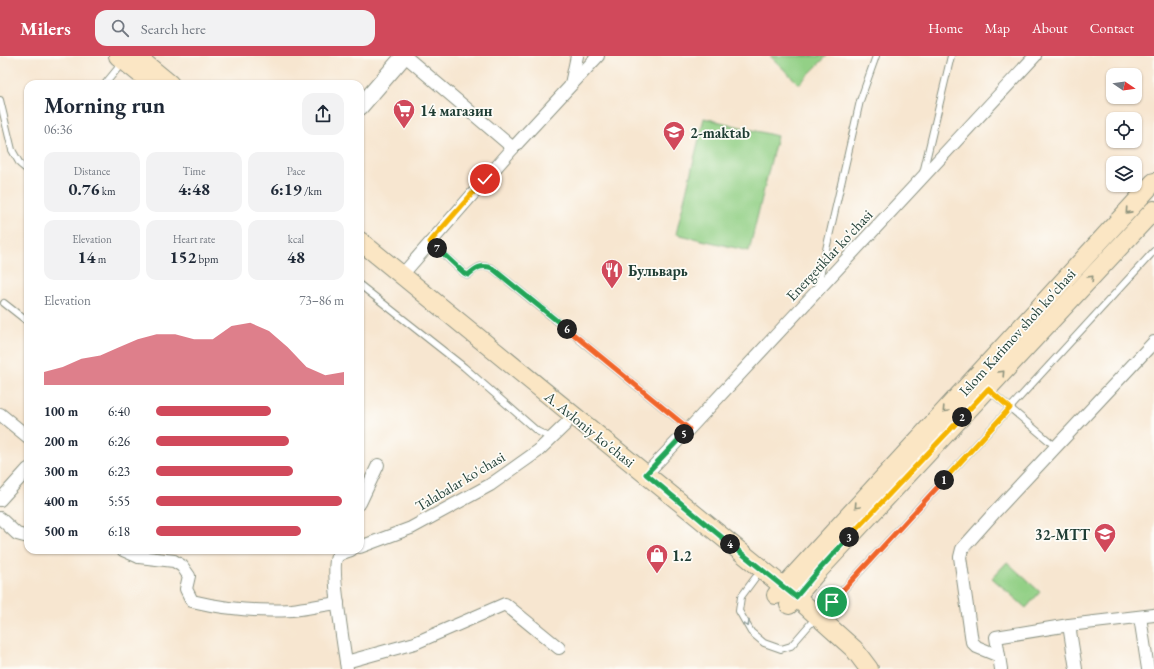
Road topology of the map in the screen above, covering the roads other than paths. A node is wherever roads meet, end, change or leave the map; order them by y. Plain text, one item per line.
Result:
1 (391, 56) edge
2 (405, 56) edge
3 (577, 56) edge
4 (598, 56) edge
5 (876, 56) edge
6 (951, 56) edge
7 (127, 57) edge
8 (1030, 59) edge
9 (108, 80) edge
10 (148, 80) edge
11 (164, 80) edge
12 (571, 84) junction
13 (364, 86) edge
14 (0, 100) edge
15 (364, 102) edge
16 (513, 148) junction
17 (24, 167) edge
18 (922, 177) junction
19 (1154, 182) edge
20 (1154, 210) edge
21 (430, 242) junction
22 (364, 244) edge
23 (1154, 251) edge
24 (364, 258) edge
25 (402, 275) junction
26 (364, 288) edge
27 (816, 292) junction
28 (4, 303) dead end
29 (24, 319) edge
30 (1154, 342) edge
31 (988, 389) junction
32 (1010, 408) junction
33 (0, 414) edge
34 (566, 424) junction
35 (689, 429) junction
36 (24, 434) edge
37 (551, 438) junction
38 (1056, 447) junction
39 (378, 465) dead end
40 (24, 473) edge
41 (646, 474) junction
42 (364, 494) edge
43 (0, 500) edge
44 (0, 518) edge
45 (24, 536) edge
46 (364, 545) edge
47 (144, 554) edge
48 (342, 554) edge
49 (755, 578) junction
50 (786, 596) junction
51 (832, 602) dead end
52 (338, 603) junction
53 (1154, 615) edge
54 (1140, 617) junction
55 (811, 623) junction
56 (1069, 625) junction
57 (559, 648) dead end
58 (999, 656) junction
59 (347, 666) edge
60 (857, 669) edge
61 (869, 669) edge
62 (1001, 669) edge
63 (1076, 669) edge
64 (1148, 669) edge

1 - 13 street
2 - 15 street
2 - 16 street
3 - 12 street
4 - 12 street
5 - 27 lane
6 - 18 lane
7 - 9 lane
7 - 10 main road
7 - 11 main road
8 - 18 street, Energetiklar ko'chasi
12 - 16 street
14 - 17 lane
16 - 21 street
18 - 27 street, Energetiklar ko'chasi
19 -> 50 main road, Islom Karimov shoh ko'chasi
31 -> 20 main road, Islom Karimov shoh ko'chasi
21 - 25 street
21 - 35 lane
22 - 25 main road, A. Avloniy ko'chasi
23 - 32 lane
24 - 34 main road, A. Avloniy ko'chasi
25 - 41 main road, A. Avloniy ko'chasi
26 - 37 lane
27 - 35 street, Energetiklar ko'chasi
28 - 29 lane
30 - 38 street
31 - 32 lane
31 - 50 main road, Islom Karimov shoh ko'chasi
32 - 38 lane
32 - 51 lane
33 - 36 street
34 - 37 street, Talabalar ko'chasi
34 - 49 main road, A. Avloniy ko'chasi
35 - 41 street, Energetiklar ko'chasi
37 - 46 street, Talabalar ko'chasi
38 - 58 street
39 - 42 street
40 - 43 street
41 - 50 main road, A. Avloniy ko'chasi
44 - 45 street
47 - 52 street
48 - 52 street
49 - 50 main road, A. Avloniy ko'chasi
49 -> 55 lane
50 - 55 main road, A. Avloniy ko'chasi
50 - 61 main road, A. Avloniy ko'chasi
52 - 59 street
53 - 54 street
54 - 56 street
54 - 64 street
55 - 60 main road, A. Avloniy ko'chasi
56 - 58 street
56 - 63 street
57 - 59 street
58 - 62 street

